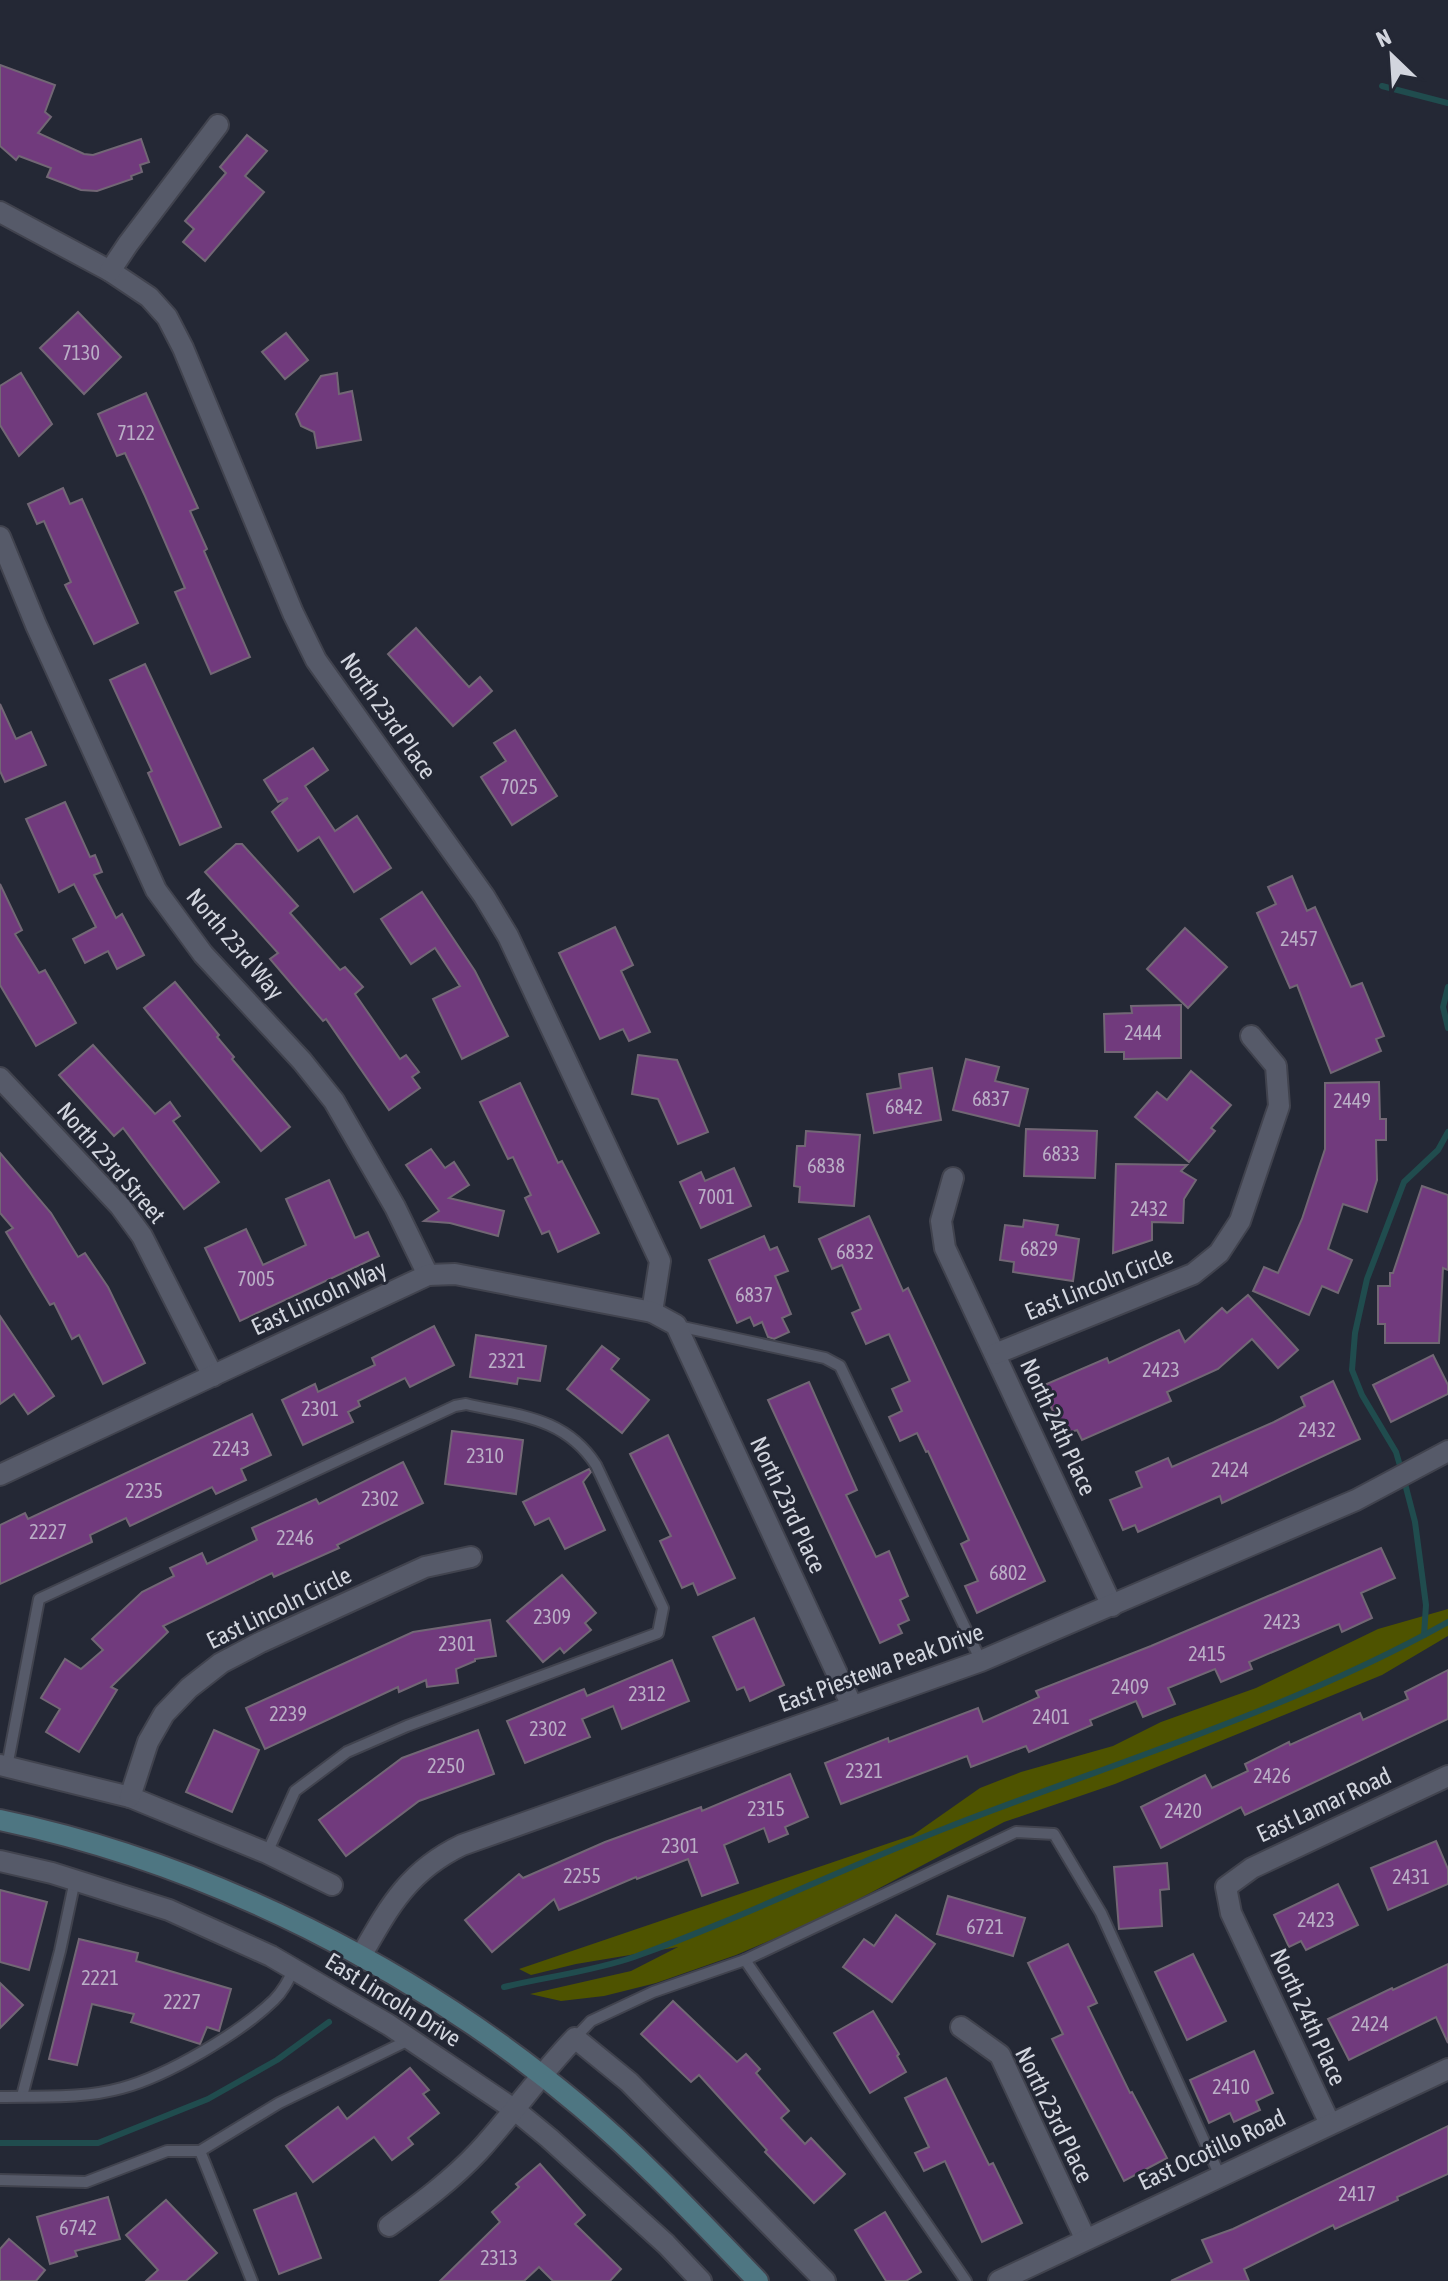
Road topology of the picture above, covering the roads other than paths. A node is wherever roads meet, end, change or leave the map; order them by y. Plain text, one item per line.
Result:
1 (218, 125) dead end
2 (0, 212) edge
3 (110, 271) junction
4 (0, 537) edge
5 (1251, 1036) dead end
6 (0, 1078) edge
7 (953, 1178) dead end
8 (428, 1275) junction
9 (652, 1312) junction
10 (676, 1325) junction
11 (995, 1354) junction
12 (213, 1376) junction
13 (1448, 1451) edge
14 (0, 1475) edge
15 (471, 1557) dead end
16 (1112, 1606) junction
17 (981, 1661) junction
18 (852, 1706) junction
19 (4, 1766) edge
20 (1448, 1776) edge
21 (130, 1797) junction
22 (0, 1820) edge
23 (267, 1853) junction
24 (0, 1861) edge
25 (75, 1880) junction
26 (332, 1885) dead end
27 (1226, 1887) joint
28 (361, 1956) junction
29 (745, 1960) junction
30 (294, 1969) junction
31 (961, 2027) dead end
32 (575, 2038) junction
33 (411, 2039) junction
34 (1448, 2069) edge
35 (540, 2074) junction
36 (22, 2096) junction
37 (0, 2097) edge
38 (515, 2110) junction
39 (1330, 2124) junction
40 (200, 2151) junction
41 (1220, 2176) junction
42 (0, 2180) edge
43 (389, 2226) dead end
44 (1085, 2238) junction
45 (252, 2281) edge
46 (701, 2281) edge
47 (758, 2281) edge
48 (825, 2281) edge
49 (966, 2281) edge
50 (999, 2281) edge

1 - 3 street
2 - 3 street, North 23rd Place
3 - 9 street, North 23rd Place
4 - 8 street, North 23rd Way
5 - 11 street, East Lincoln Circle
6 - 12 street, North 23rd Street
7 - 11 street, North 24th Place
8 - 9 street, East Lincoln Way
8 - 12 street, East Lincoln Way
9 - 10 street, East Lincoln Way
10 - 17 lane
10 - 18 street, North 23rd Place
11 - 16 street, North 24th Place
12 - 14 street, East Lincoln Way
13 - 16 street, East Piestewa Peak Drive
15 - 21 street, East Lincoln Circle
16 - 17 street, East Piestewa Peak Drive
17 - 18 street, East Piestewa Peak Drive
18 - 28 street, East Piestewa Peak Drive
19 - 21 street
19 - 23 lane
20 - 27 street, East Lamar Road
21 - 23 street
22 - 28 main road, East Lincoln Drive
23 - 26 street
24 - 25 street, East Lincoln Drive
25 - 30 street, East Lincoln Drive
25 - 36 lane
27 - 39 street, North 24th Place
28 - 35 main road, East Lincoln Drive
29 - 32 lane
29 - 41 lane
29 - 49 lane
30 - 33 street, East Lincoln Drive
30 - 36 lane
31 - 44 street, North 23rd Place
32 - 35 street
32 - 48 street
33 - 38 street, East Lincoln Drive
33 - 40 lane
34 - 39 street, East Ocotillo Road
35 - 38 street
35 - 47 main road, East Lincoln Drive
36 - 37 lane
38 - 43 street
38 - 46 street, East Lincoln Drive
39 - 41 street, East Ocotillo Road
40 - 42 lane
40 - 45 lane
41 - 44 street, East Ocotillo Road
44 - 50 street, East Ocotillo Road

